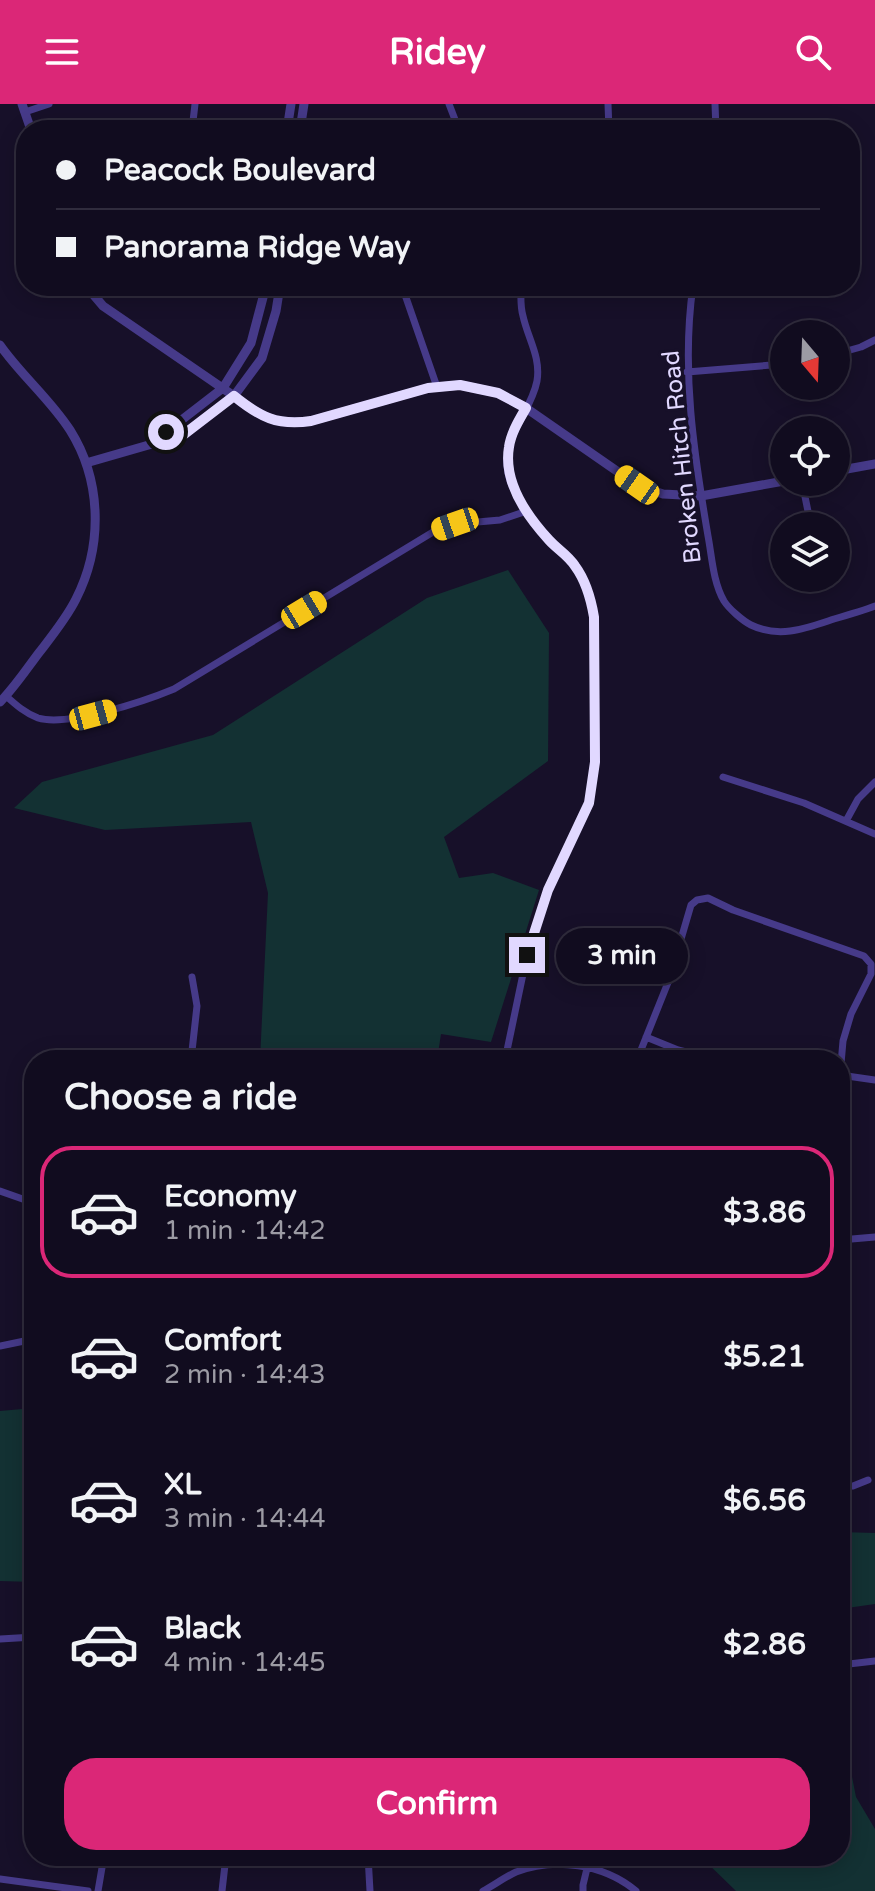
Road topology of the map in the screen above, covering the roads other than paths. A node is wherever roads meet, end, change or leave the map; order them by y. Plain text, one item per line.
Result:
1 (49, 104) edge
2 (23, 108) edge
3 (94, 296) edge
4 (263, 296) edge
5 (278, 296) edge
6 (405, 296) edge
7 (520, 296) edge
8 (692, 296) edge
9 (875, 340) edge
10 (0, 345) edge
11 (850, 350) edge
12 (770, 365) edge
13 (687, 372) junction
14 (437, 387) junction
15 (223, 388) junction
16 (234, 396) junction
17 (526, 408) junction
18 (159, 442) junction
19 (86, 463) junction
20 (875, 464) edge
21 (850, 468) edge
22 (770, 484) edge
23 (701, 496) junction
24 (527, 511) junction
25 (875, 606) edge
26 (3, 699) edge
27 (723, 777) dead end
28 (875, 782) edge
29 (846, 821) junction
30 (875, 834) edge
31 (192, 977) dead end
32 (646, 1037) junction
33 (192, 1050) edge
34 (507, 1050) edge
35 (641, 1050) edge
36 (678, 1050) edge
37 (842, 1050) edge
38 (850, 1076) edge
39 (875, 1080) edge
40 (0, 1191) edge
41 (24, 1199) edge
42 (875, 1237) edge
43 (850, 1239) edge
44 (24, 1341) edge
45 (0, 1346) edge
46 (868, 1480) dead end
47 (850, 1486) edge
48 (24, 1638) edge
49 (0, 1639) edge
50 (875, 1661) edge
51 (850, 1664) edge
52 (102, 1866) edge
53 (225, 1866) edge
54 (369, 1866) edge
55 (539, 1866) edge
56 (576, 1866) edge
57 (587, 1868) junction
58 (0, 1879) edge
59 (88, 1891) edge
60 (98, 1891) edge
61 (222, 1891) edge
62 (370, 1891) edge
63 (483, 1891) edge
64 (583, 1891) edge
65 (636, 1891) edge

1 - 2 street
3 - 15 street
4 - 15 street
5 - 16 street
6 - 14 street
7 - 17 street
8 - 13 street, Broken Hitch Road
9 - 11 street
10 - 19 street
12 - 13 street
13 - 23 street, Broken Hitch Road
14 - 16 street
14 - 17 street
15 - 16 street
15 - 18 street
16 - 18 street
17 - 23 street
17 - 24 street
18 - 19 street
19 - 26 street
20 - 21 street
22 - 23 street
23 - 25 street, Broken Hitch Road
24 - 26 street
24 - 34 street
27 - 29 street
28 - 29 street
29 - 30 street
31 - 33 street
32 - 35 street
32 - 36 street
32 - 37 street
38 - 39 street
40 - 41 street
42 - 43 street
44 - 45 street
46 - 47 street
48 - 49 street
50 - 51 street
52 - 60 street
53 - 61 street
54 - 62 street
55 - 63 street
56 - 57 street
57 - 64 street
57 - 65 street
58 - 59 street

